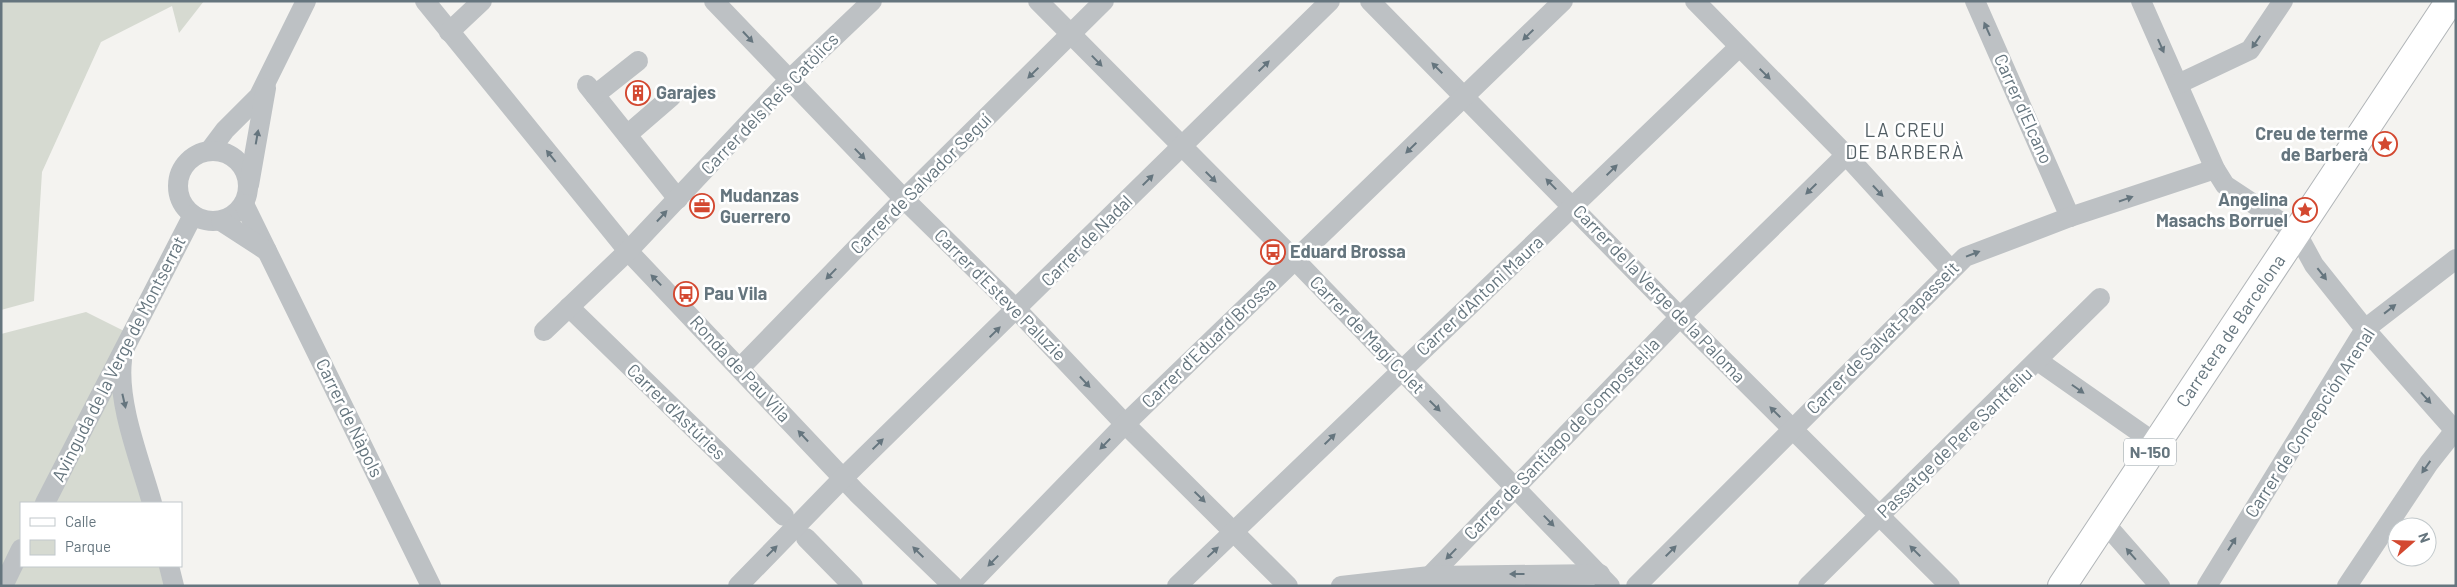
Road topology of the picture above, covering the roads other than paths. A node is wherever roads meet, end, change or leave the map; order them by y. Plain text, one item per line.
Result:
1 (306, 1) edge
2 (425, 1) edge
3 (482, 1) edge
4 (714, 1) edge
5 (872, 1) edge
6 (1038, 1) edge
7 (1104, 1) edge
8 (1330, 1) edge
9 (1370, 1) edge
10 (1563, 1) edge
11 (1695, 1) edge
12 (1975, 1) edge
13 (2141, 1) edge
14 (2283, 1) edge
15 (2450, 1) edge
16 (449, 32) junction
17 (1072, 35) junction
18 (1739, 47) junction
19 (638, 61) dead end
20 (267, 79) junction
21 (789, 80) junction
22 (2178, 84) junction
23 (1465, 96) junction
24 (671, 97) dead end
25 (627, 135) junction
26 (1181, 147) junction
27 (210, 150) junction
28 (1846, 155) junction
29 (2215, 169) junction
30 (246, 195) junction
31 (678, 199) junction
32 (904, 199) junction
33 (1574, 208) junction
34 (193, 215) junction
35 (2070, 217) junction
36 (221, 221) junction
37 (2296, 232) junction
38 (267, 251) junction
39 (628, 251) junction
40 (2456, 259) edge
41 (1296, 261) junction
42 (1952, 270) junction
43 (2100, 298) dead end
44 (569, 307) junction
45 (1017, 310) junction
46 (1680, 317) junction
47 (2365, 329) junction
48 (544, 331) dead end
49 (122, 353) junction
50 (2038, 361) junction
51 (740, 368) junction
52 (1400, 371) junction
53 (1125, 424) junction
54 (1791, 429) junction
55 (2455, 430) edge
56 (2155, 443) junction
57 (843, 478) junction
58 (1515, 487) junction
59 (46, 502) edge
60 (152, 502) edge
61 (784, 516) dead end
62 (1880, 516) junction
63 (2103, 521) junction
64 (1235, 531) junction
65 (806, 538) dead end
66 (20, 551) edge
67 (169, 567) edge
68 (1430, 576) junction
69 (1605, 580) edge
70 (2, 586) edge
71 (174, 586) edge
72 (432, 586) edge
73 (738, 586) edge
74 (853, 586) edge
75 (953, 586) edge
76 (968, 586) edge
77 (1177, 586) edge
78 (1288, 586) edge
79 (1341, 586) edge
80 (1636, 586) edge
81 (1808, 586) edge
82 (1950, 586) edge
83 (2062, 586) edge
84 (2160, 586) edge
85 (2207, 586) edge
86 (2347, 586) edge

1 - 20 street
2 - 16 street, Ronda de Pau Vila
3 - 16 street
4 -> 21 street, Carrer d'Esteve Paluzie
5 - 21 street, Carrer dels Reis Catòlics
6 - 17 street, Carrer de Magí Colet
7 - 17 street, Carrer de Salvador Seguí
26 -> 8 street, Carrer de Nadal
23 -> 9 street, Carrer de la Verge de la Paloma
10 -> 23 street, Carrer d'Eduard Brossa
11 - 18 street
35 -> 12 street, Carrer d'Elcano
13 -> 22 street
14 -> 22 street
15 - 37 main road, Carretera de Barcelona / N-150
39 -> 16 street, Ronda de Pau Vila
17 -> 26 street, Carrer de Magí Colet
17 -> 32 street, Carrer de Salvador Seguí
18 -> 28 street
33 -> 18 street, Carrer d'Antoni Maura
19 - 25 street
20 - 27 street
30 -> 20 street
21 - 31 street, Carrer dels Reis Catòlics
21 -> 32 street, Carrer d'Esteve Paluzie
22 - 29 street
33 -> 23 street, Carrer de la Verge de la Paloma
23 -> 41 street, Carrer d'Eduard Brossa
24 - 25 street
25 - 31 street
26 -> 41 street, Carrer de Magí Colet
45 -> 26 street, Carrer de Nadal
27 - 30 street
27 - 34 street
28 -> 42 street
28 -> 46 street, Carrer de Santiago de Compostel·la
35 -> 29 street, Carrer de Salvat-Papasseit
29 - 37 street
30 - 36 street
30 - 38 street, Carrer de Nàpols
39 -> 31 street, Carrer dels Reis Catòlics
32 - 45 street, Carrer d'Esteve Paluzie
32 -> 51 street, Carrer de Salvador Seguí
33 - 46 street, Carrer de la Verge de la Paloma
33 - 52 street, Carrer d'Antoni Maura
34 - 36 street
34 - 49 street, Avinguda de la Verge de Montserrat
42 -> 35 street, Carrer de Salvat-Papasseit
36 - 38 street
37 -> 47 street
37 - 56 main road, Carretera de Barcelona / N-150
38 - 72 street, Carrer de Nàpols
39 - 44 street, Carrer dels Reis Catòlics
51 -> 39 street, Ronda de Pau Vila
47 -> 40 street, Carrer de Concepción Arenal
41 - 52 street, Carrer de Magí Colet
41 - 53 street, Carrer d'Eduard Brossa
42 - 54 street, Carrer de Salvat-Papasseit
43 - 50 street, Passatge de Pere Santfeliu
44 - 48 street, Carrer dels Reis Catòlics
44 - 61 street, Carrer d'Astúries
45 -> 53 street, Carrer d'Esteve Paluzie
57 -> 45 street, Carrer de Nadal
54 -> 46 street, Carrer de la Verge de la Paloma
46 - 58 street, Carrer de Santiago de Compostel·la
47 -> 55 street
85 -> 47 street, Carrer de Concepción Arenal
49 - 59 street, Avinguda de la Verge de Montserrat
49 -> 60 street
50 -> 56 street
50 - 62 street, Passatge de Pere Santfeliu
57 -> 51 street, Ronda de Pau Vila
52 -> 58 street, Carrer de Magí Colet
64 -> 52 street, Carrer d'Antoni Maura
53 -> 64 street, Carrer d'Esteve Paluzie
53 -> 76 street, Carrer d'Eduard Brossa
54 - 62 street, Carrer de la Verge de la Paloma
80 -> 54 street, Carrer de Salvat-Papasseit
55 -> 86 street
56 - 63 main road, Carretera de Barcelona / N-150
73 -> 57 street, Carrer de Nadal
75 -> 57 street, Ronda de Pau Vila
58 -> 68 street, Carrer de Santiago de Compostel·la
58 -> 69 street, Carrer de Magí Colet
62 - 81 street, Passatge de Pere Santfeliu
82 -> 62 street, Carrer de la Verge de la Paloma
63 - 83 main road, Carretera de Barcelona / N-150
84 -> 63 street
77 -> 64 street, Carrer d'Antoni Maura
64 - 78 street, Carrer d'Esteve Paluzie
65 - 74 street
66 - 70 street
67 - 71 street
69 -> 68 street
68 - 79 street

